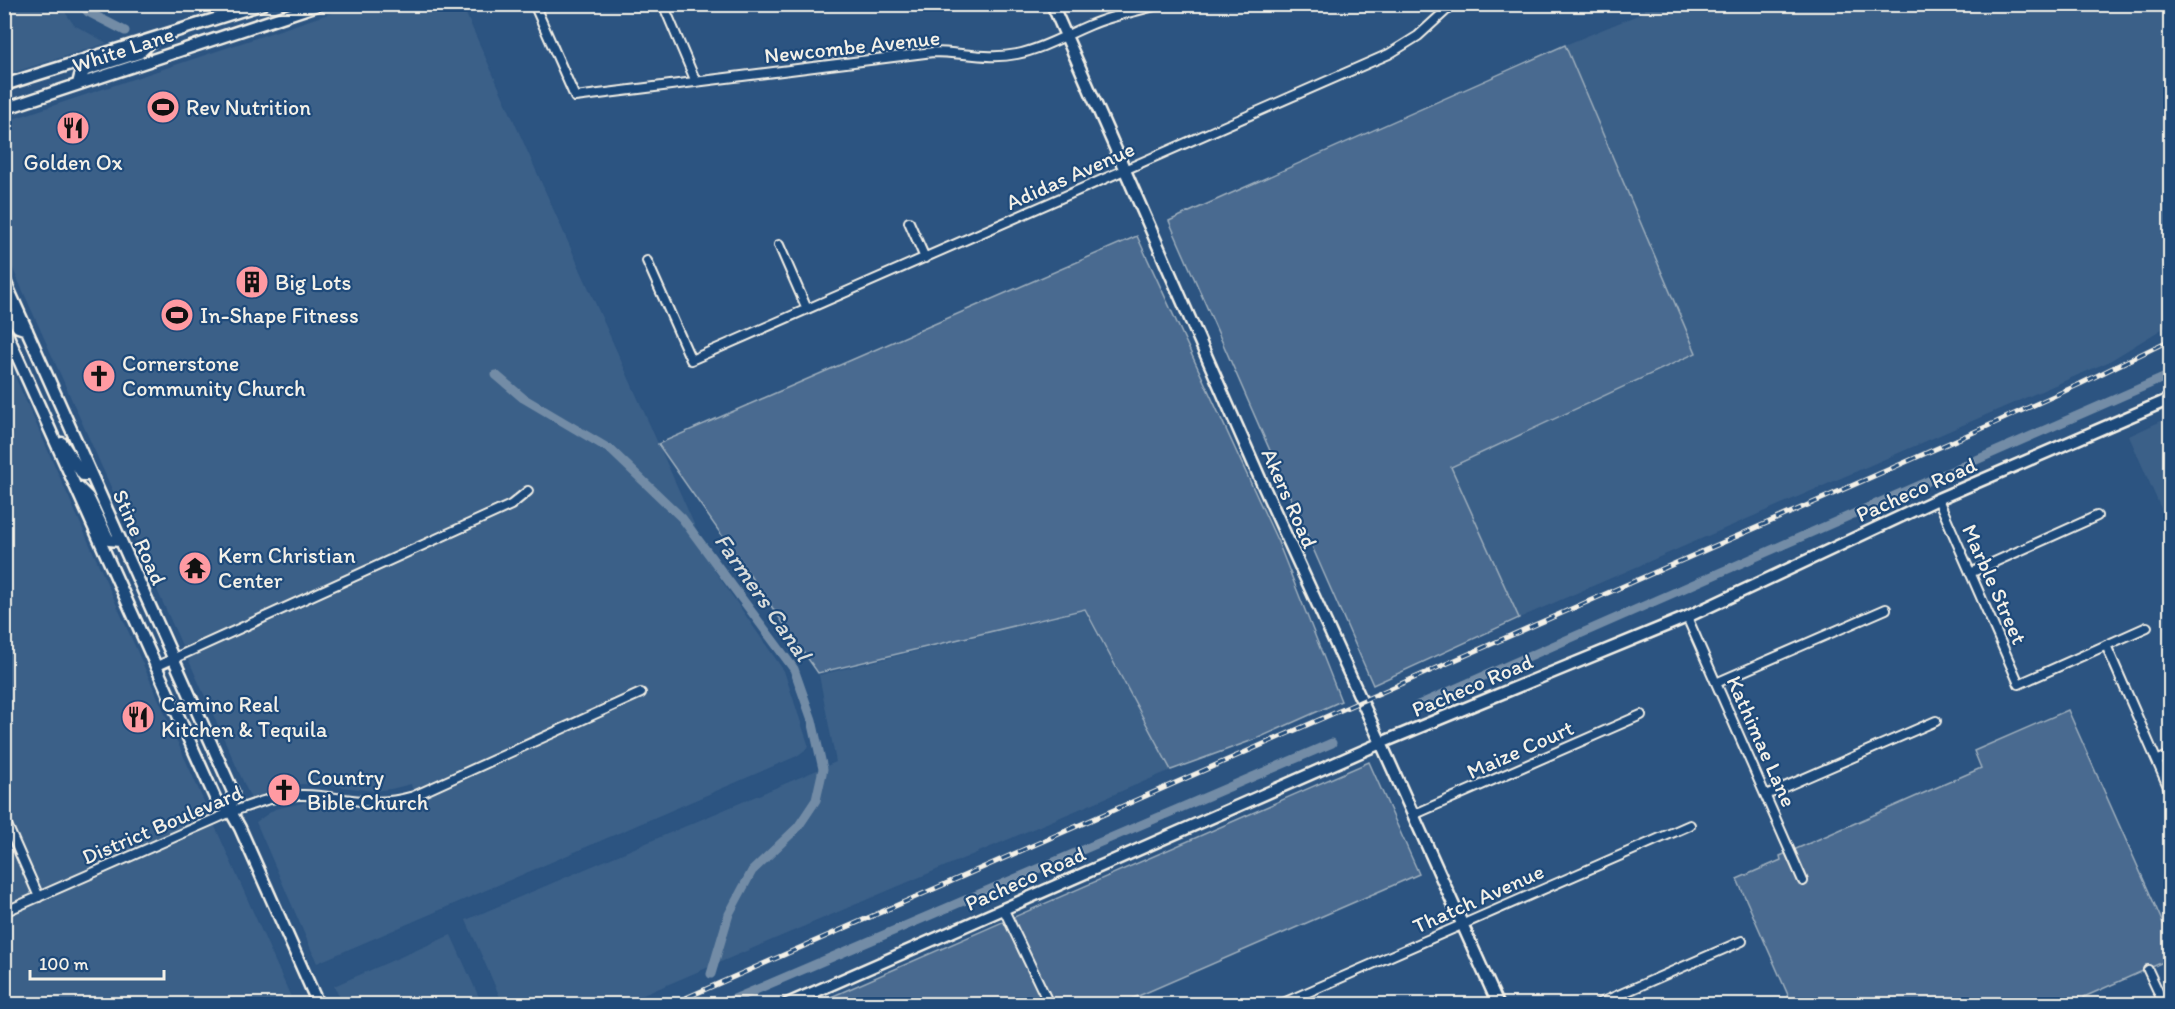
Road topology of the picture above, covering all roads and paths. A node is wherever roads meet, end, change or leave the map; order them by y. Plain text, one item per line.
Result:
1 (263, 4) edge
2 (296, 4) edge
3 (321, 4) edge
4 (534, 4) edge
5 (663, 4) edge
6 (1052, 4) edge
7 (1162, 4) edge
8 (1453, 4) edge
9 (290, 15) junction
10 (1066, 35) junction
11 (154, 39) junction
12 (696, 82) junction
13 (78, 84) junction
14 (4, 85) edge
15 (4, 109) edge
16 (1126, 170) junction
17 (909, 222) dead end
18 (779, 245) dead end
19 (925, 258) junction
20 (647, 261) dead end
21 (4, 279) edge
22 (4, 308) edge
23 (807, 309) junction
24 (4, 327) edge
25 (27, 330) junction
26 (2170, 399) edge
27 (40, 407) junction
28 (91, 475) junction
29 (75, 484) junction
30 (528, 491) dead end
31 (1938, 499) junction
32 (2097, 516) dead end
33 (120, 541) junction
34 (1970, 573) junction
35 (1886, 609) dead end
36 (1687, 617) junction
37 (2147, 627) dead end
38 (2106, 645) junction
39 (173, 660) junction
40 (155, 667) junction
41 (1716, 683) junction
42 (641, 693) dead end
43 (1641, 715) dead end
44 (1936, 721) dead end
45 (1381, 743) junction
46 (2170, 754) edge
47 (2157, 761) junction
48 (2170, 791) edge
49 (1766, 795) junction
50 (231, 812) junction
51 (1413, 815) junction
52 (4, 818) edge
53 (1690, 825) dead end
54 (1803, 881) dead end
55 (39, 897) junction
56 (1003, 908) junction
57 (4, 912) edge
58 (1462, 925) junction
59 (1742, 941) dead end
60 (2148, 970) dead end
61 (318, 1005) edge
62 (787, 1005) edge
63 (1049, 1005) edge
64 (1281, 1005) edge
65 (1498, 1005) edge
66 (1598, 1005) edge
67 (2163, 1005) edge

1 - 11 street, White Lane
2 - 9 street
3 - 9 street, White Lane
4 - 12 street, Newcombe Avenue
5 - 12 street
6 - 10 street, Akers Road
7 - 10 street, Newcombe Avenue
8 - 16 street, Adidas Avenue
9 - 13 street, White Lane
10 - 12 street, Newcombe Avenue
10 - 16 street, Akers Road
11 - 13 street
11 - 14 street, White Lane
13 - 15 street, White Lane
16 - 19 street, Adidas Avenue
16 - 45 street, Akers Road
17 - 19 street
18 - 23 street
19 - 23 street, Adidas Avenue
20 - 23 street, Adidas Avenue
21 - 25 street, Stine Road
22 - 25 street
24 - 27 street, Stine Road
25 - 28 street, Stine Road
26 - 31 street, Pacheco Road
27 - 28 street
27 - 29 street, Stine Road
28 - 33 street, Stine Road
29 - 33 street
29 - 40 street, Stine Road
30 - 39 street
31 - 34 street, Marble Street
31 - 36 street, Pacheco Road
32 - 34 street
33 - 39 street, Stine Road
34 - 38 street, Marble Street
35 - 41 street
36 - 41 street, Kathimae Lane
36 - 45 street, Pacheco Road
37 - 38 street
38 - 47 street
39 - 40 street
39 - 50 street, Stine Road
40 - 50 street, Stine Road
41 - 49 street, Kathimae Lane
42 - 50 street, District Boulevard
43 - 51 street, Maize Court
44 - 49 street
45 - 51 street, Akers Road
45 - 56 street, Pacheco Road
46 - 47 street
47 - 48 street
49 - 54 street, Kathimae Lane
50 - 55 street, District Boulevard
50 - 61 street, Stine Road
51 - 58 street, Akers Road
52 - 55 street
53 - 58 street, Thatch Avenue
55 - 57 street, District Boulevard
56 - 62 street, Pacheco Road
56 - 63 street
58 - 64 street, Thatch Avenue
58 - 65 street, Akers Road
59 - 66 street
60 - 67 street

